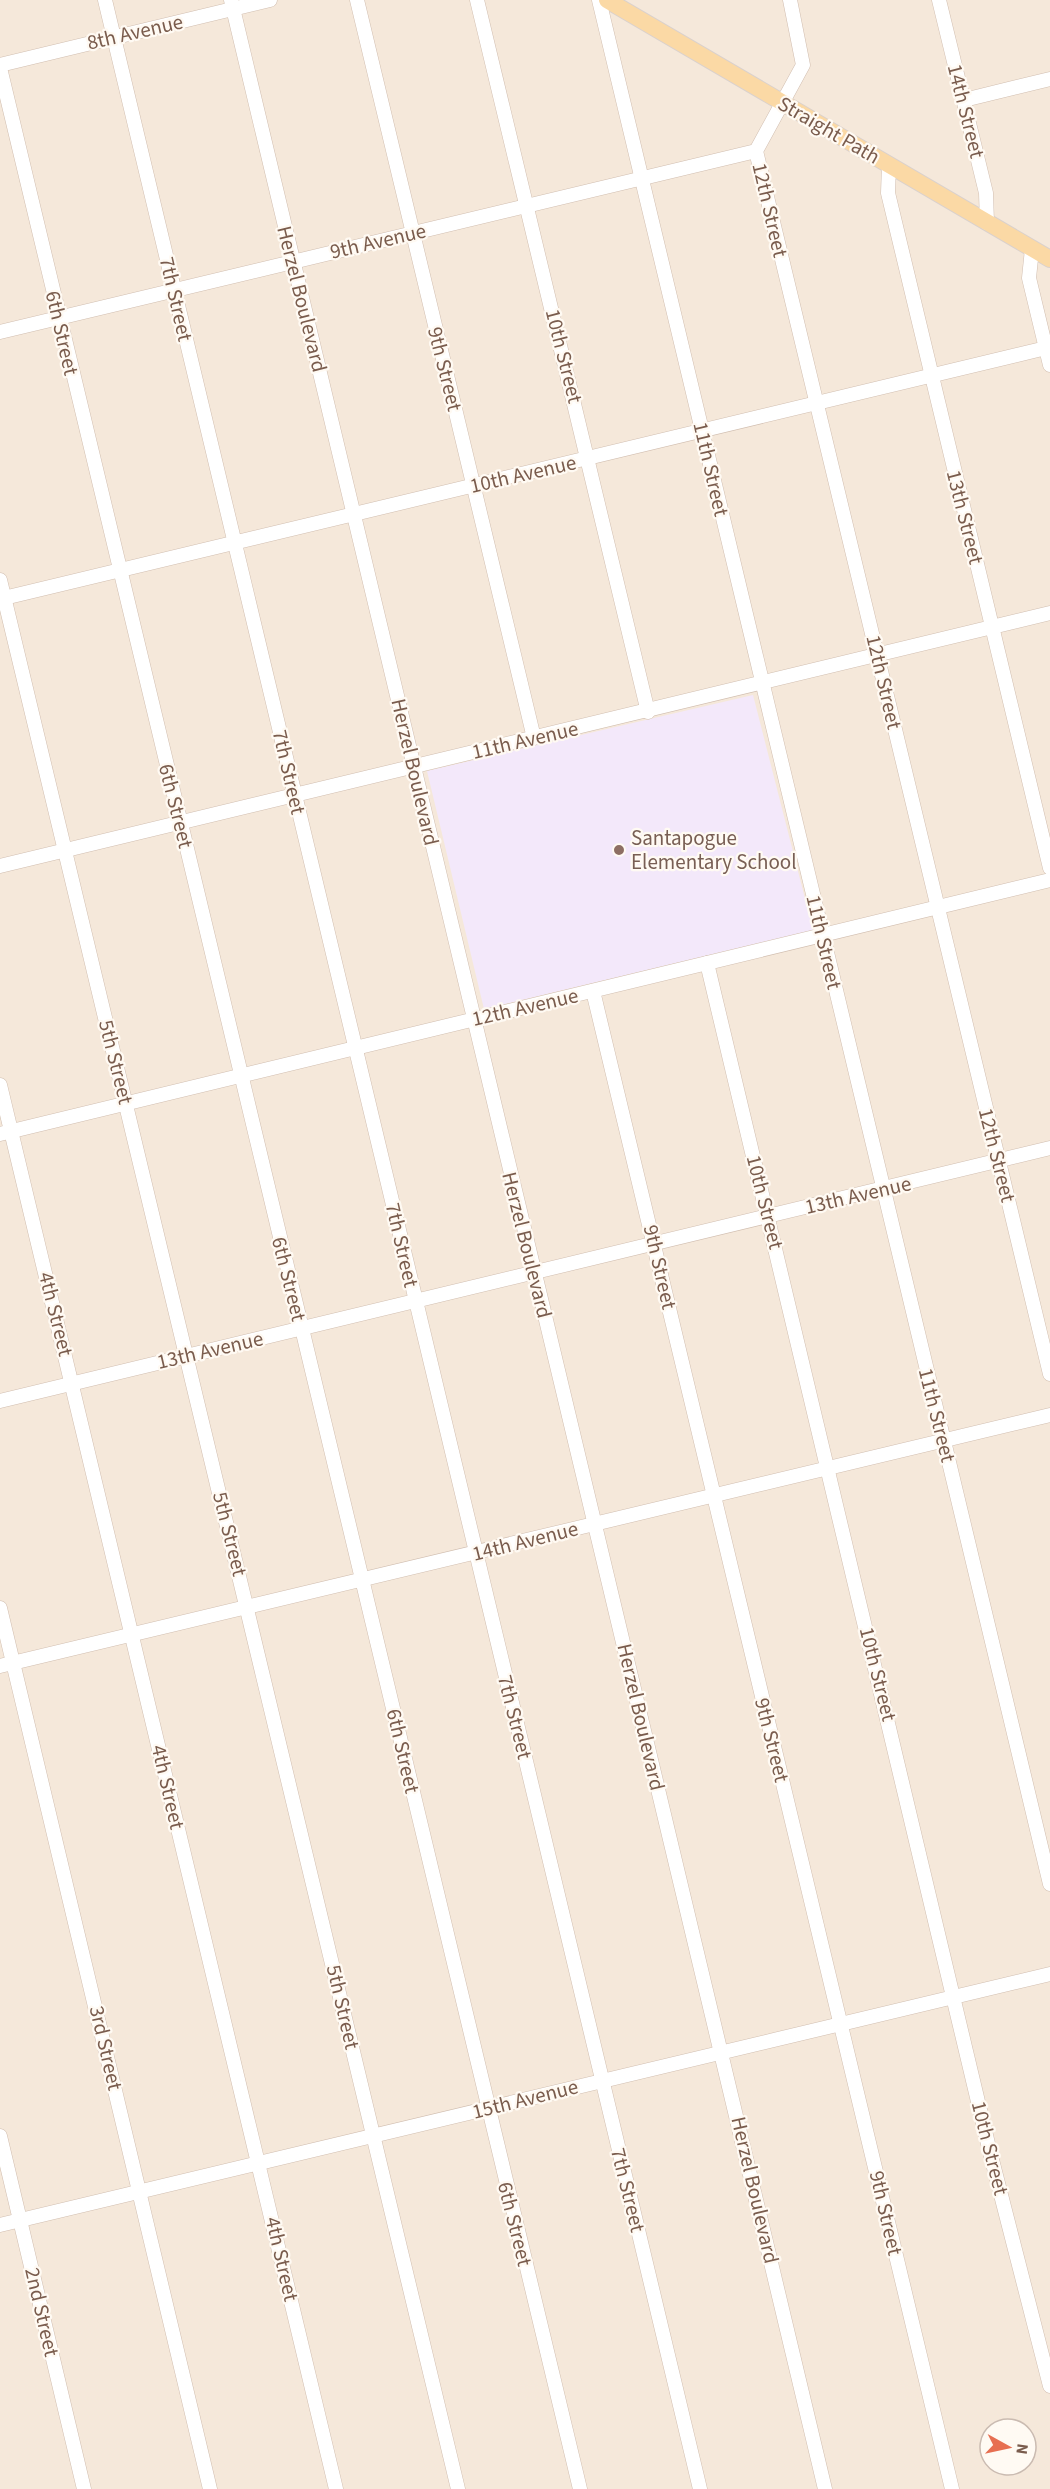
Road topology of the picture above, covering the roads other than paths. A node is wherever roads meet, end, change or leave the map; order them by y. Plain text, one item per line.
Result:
1 (105, 0) edge
2 (270, 0) edge
3 (357, 0) edge
4 (477, 0) edge
5 (599, 0) edge
6 (607, 0) edge
7 (790, 0) edge
8 (939, 0) edge
9 (232, 4) edge
10 (114, 37) junction
11 (0, 66) edge
12 (1050, 79) edge
13 (964, 100) junction
14 (784, 104) junction
15 (756, 151) junction
16 (889, 165) junction
17 (641, 178) junction
18 (527, 206) junction
19 (987, 223) junction
20 (413, 233) junction
21 (1032, 249) junction
22 (1050, 259) edge
23 (292, 261) junction
24 (173, 290) junction
25 (58, 317) junction
26 (0, 332) edge
27 (1046, 348) junction
28 (1050, 365) edge
29 (931, 375) junction
30 (817, 403) junction
31 (702, 431) junction
32 (588, 459) junction
33 (473, 484) junction
34 (354, 515) junction
35 (235, 543) junction
36 (120, 570) junction
37 (0, 580) edge
38 (2, 598) edge
39 (1050, 613) edge
40 (991, 627) junction
41 (877, 655) junction
42 (763, 684) junction
43 (648, 712) junction
44 (534, 738) junction
45 (413, 765) junction
46 (294, 795) junction
47 (180, 822) junction
48 (65, 850) junction
49 (0, 866) edge
50 (1050, 868) edge
51 (1050, 880) edge
52 (937, 908) junction
53 (823, 936) junction
54 (707, 963) junction
55 (593, 992) junction
56 (473, 1019) junction
57 (355, 1047) junction
58 (240, 1075) junction
59 (0, 1085) edge
60 (126, 1102) junction
61 (6, 1132) edge
62 (1050, 1148) edge
63 (998, 1161) junction
64 (883, 1189) junction
65 (769, 1216) junction
66 (655, 1243) junction
67 (533, 1272) junction
68 (415, 1300) junction
69 (302, 1328) junction
70 (187, 1355) junction
71 (1050, 1374) edge
72 (72, 1383) junction
73 (0, 1401) edge
74 (1050, 1415) edge
75 (944, 1440) junction
76 (828, 1469) junction
77 (714, 1496) junction
78 (596, 1524) junction
79 (475, 1553) junction
80 (362, 1581) junction
81 (0, 1608) edge
82 (248, 1609) junction
83 (132, 1636) junction
84 (7, 1665) edge
85 (1050, 1884) edge
86 (1050, 1974) edge
87 (954, 1998) junction
88 (842, 2024) junction
89 (722, 2052) junction
90 (602, 2081) junction
91 (488, 2108) junction
92 (0, 2136) edge
93 (374, 2137) junction
94 (259, 2163) junction
95 (139, 2193) junction
96 (20, 2220) junction
97 (0, 2226) edge
98 (1050, 2386) edge
99 (84, 2489) edge
100 (210, 2489) edge
101 (336, 2489) edge
102 (458, 2489) edge
103 (580, 2489) edge
104 (700, 2489) edge
105 (825, 2489) edge
106 (952, 2489) edge

1 - 10 street, 7th Street
2 - 9 street, 8th Avenue
3 - 20 street, 9th Street
4 - 18 street, 10th Street
5 - 17 street, 11th Street
6 - 14 main road, Straight Path
7 - 14 street, 12th Street
8 - 13 street, 14th Street
9 - 10 street, 8th Avenue
9 - 23 street, Herzel Boulevard
10 - 11 street, 8th Avenue
10 - 24 street, 7th Street
11 - 25 street, 6th Street
12 - 13 street
13 - 19 street, 14th Street
14 - 15 street, 12th Street
14 - 16 main road, Straight Path
15 - 17 street, 9th Avenue
15 - 30 street, 12th Street
16 - 19 main road, Straight Path
16 - 29 street, 13th Street
17 - 18 street, 9th Avenue
17 - 31 street, 11th Street
18 - 20 street, 9th Avenue
18 - 32 street, 10th Street
19 - 21 main road, Straight Path
20 - 23 street, 9th Avenue
20 - 33 street, 9th Street
21 - 22 main road, Straight Path
21 - 27 street
23 - 24 street, 9th Avenue
23 - 34 street, Herzel Boulevard
24 - 25 street, 9th Avenue
24 - 35 street, 7th Street
25 - 26 street, 9th Avenue
25 - 36 street, 6th Street
27 - 28 street
27 - 29 street, 10th Avenue
29 - 30 street, 10th Avenue
29 - 40 street, 13th Street
30 - 31 street, 10th Avenue
30 - 41 street, 12th Street
31 - 32 street, 10th Avenue
31 - 42 street, 11th Street
32 - 33 street, 10th Avenue
32 - 43 street, 10th Street
33 - 34 street, 10th Avenue
33 - 44 street, 9th Street
34 - 35 street, 10th Avenue
34 - 45 street, Herzel Boulevard
35 - 36 street, 10th Avenue
35 - 46 street, 7th Street
36 - 38 street, 10th Avenue
36 - 47 street, 6th Street
37 - 38 street, 5th Street
38 - 48 street, 5th Street
39 - 40 street, 11th Avenue
40 - 41 street, 11th Avenue
40 - 50 street, 13th Street
41 - 42 street, 11th Avenue
41 - 52 street, 12th Street
42 - 43 street, 11th Avenue
42 - 53 street, 11th Street
43 - 44 street, 11th Avenue
44 - 45 street, 11th Avenue
45 - 46 street, 11th Avenue
45 - 56 street, Herzel Boulevard
46 - 47 street, 11th Avenue
46 - 57 street, 7th Street
47 - 48 street, 11th Avenue
47 - 58 street, 6th Street
48 - 49 street, 11th Avenue
48 - 60 street, 5th Street
51 - 52 street, 12th Avenue
52 - 53 street, 12th Avenue
52 - 63 street, 12th Street
53 - 54 street, 12th Avenue
53 - 64 street, 11th Street
54 - 55 street, 12th Avenue
54 - 65 street, 10th Street
55 - 56 street, 12th Avenue
55 - 66 street, 9th Street
56 - 57 street, 12th Avenue
56 - 67 street, Herzel Boulevard
57 - 58 street, 12th Avenue
57 - 68 street, 7th Street
58 - 60 street, 12th Avenue
58 - 69 street, 6th Street
59 - 61 street, 4th Street
60 - 61 street, 12th Avenue
60 - 70 street, 5th Street
61 - 72 street, 4th Street
62 - 63 street, 13th Avenue
63 - 64 street, 13th Avenue
63 - 71 street, 12th Street
64 - 65 street, 13th Avenue
64 - 75 street, 11th Street
65 - 66 street, 13th Avenue
65 - 76 street, 10th Street
66 - 67 street, 13th Avenue
66 - 77 street, 9th Street
67 - 68 street, 13th Avenue
67 - 78 street, Herzel Boulevard
68 - 69 street, 13th Avenue
68 - 79 street, 7th Street
69 - 70 street, 13th Avenue
69 - 80 street, 6th Street
70 - 72 street, 13th Avenue
70 - 82 street, 5th Street
72 - 73 street, 13th Avenue
72 - 83 street, 4th Street
74 - 75 street, 14th Avenue
75 - 76 street, 14th Avenue
75 - 85 street, 11th Street
76 - 77 street, 14th Avenue
76 - 87 street, 10th Street
77 - 78 street, 14th Avenue
77 - 88 street, 9th Street
78 - 79 street, 14th Avenue
78 - 89 street, Herzel Boulevard
79 - 80 street, 14th Avenue
79 - 90 street, 7th Street
80 - 82 street, 14th Avenue
80 - 91 street, 6th Street
81 - 84 street, 3rd Street
82 - 83 street, 14th Avenue
82 - 93 street, 5th Street
83 - 84 street, 14th Avenue
83 - 94 street, 4th Street
84 - 95 street, 3rd Street
86 - 87 street, 15th Avenue
87 - 88 street, 15th Avenue
87 - 98 street, 10th Street
88 - 89 street, 15th Avenue
88 - 106 street, 9th Street
89 - 90 street, 15th Avenue
89 - 105 street, Herzel Boulevard
90 - 91 street, 15th Avenue
90 - 104 street, 7th Street
91 - 93 street, 15th Avenue
91 - 103 street, 6th Street
92 - 96 street, 2nd Street
93 - 94 street, 15th Avenue
93 - 102 street, 5th Street
94 - 95 street, 15th Avenue
94 - 101 street, 4th Street
95 - 96 street, 15th Avenue
95 - 100 street, 3rd Street
96 - 97 street, 15th Avenue
96 - 99 street, 2nd Street

